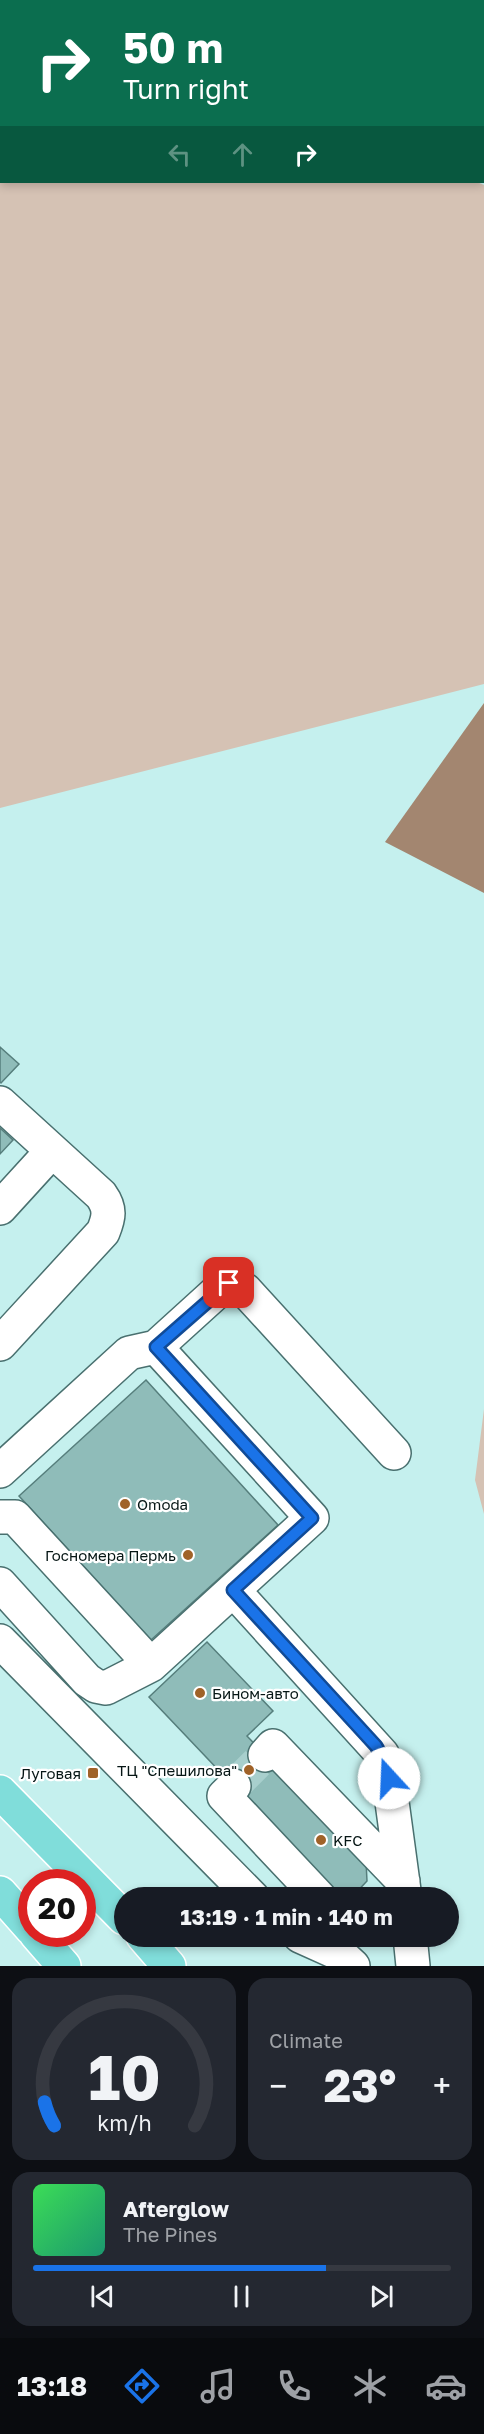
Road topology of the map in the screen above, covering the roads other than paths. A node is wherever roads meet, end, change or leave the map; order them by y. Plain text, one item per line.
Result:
1 (0, 1103) edge
2 (52, 1151) junction
3 (0, 1208) edge
4 (0, 1344) edge
5 (156, 1347) junction
6 (394, 1452) dead end
7 (0, 1471) edge
8 (0, 1517) edge
9 (0, 1584) edge
10 (233, 1590) junction
11 (0, 1641) edge
12 (151, 1665) junction
13 (265, 1755) dead end
14 (234, 1786) dead end
15 (0, 1792) edge
16 (242, 1887) edge
17 (310, 1887) edge
18 (402, 1887) edge
19 (404, 1887) edge
20 (1, 1894) edge
21 (114, 1908) edge
22 (18, 1913) edge
23 (47, 1947) edge
24 (411, 1947) edge
25 (47, 1966) edge
26 (64, 1966) edge
27 (413, 1966) edge

1 - 2 street
2 - 3 street
2 - 4 street
5 - 6 street
5 - 7 street
5 - 10 street
8 - 12 street
9 - 12 street
10 - 12 street
10 - 19 street
11 - 16 street
13 - 18 street
14 - 17 street
15 - 21 main road
20 - 22 main road
20 - 25 street
23 - 26 main road
24 - 27 street

